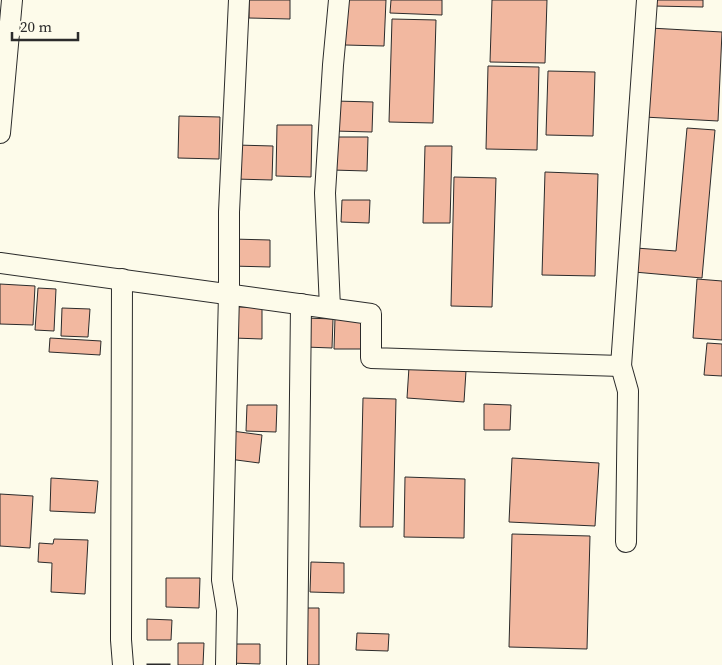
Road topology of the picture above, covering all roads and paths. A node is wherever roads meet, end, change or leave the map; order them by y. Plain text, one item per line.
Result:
1 (12, 0) edge
2 (239, 0) edge
3 (339, 0) edge
4 (647, 0) edge
5 (0, 133) edge
6 (0, 263) edge
7 (122, 280) junction
8 (229, 294) junction
9 (301, 304) junction
10 (330, 308) junction
11 (621, 366) junction
12 (626, 542) dead end
13 (123, 665) edge
14 (226, 665) edge
15 (298, 665) edge

1 - 5 street
2 - 8 street
3 - 10 street
4 - 11 street
6 - 7 street
7 - 8 street
7 - 13 street
8 - 9 street
8 - 14 street
9 - 10 street
9 - 15 street
10 - 11 street
11 - 12 street

